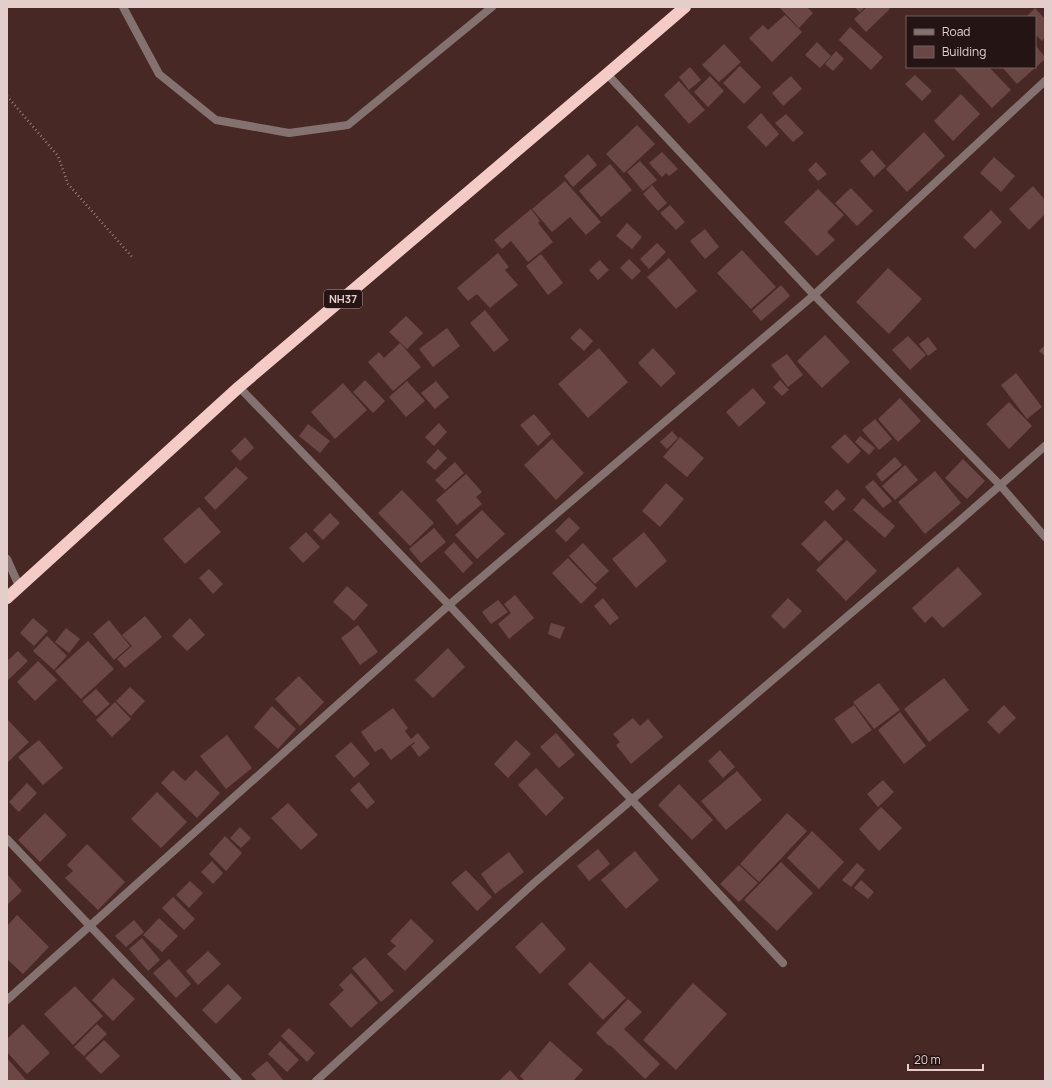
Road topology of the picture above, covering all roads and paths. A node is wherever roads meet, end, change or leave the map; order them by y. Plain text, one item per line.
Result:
1 (123, 7) edge
2 (492, 7) edge
3 (684, 7) edge
4 (607, 74) junction
5 (1045, 81) edge
6 (7, 96) edge
7 (133, 258) dead end
8 (814, 295) junction
9 (239, 387) junction
10 (1045, 446) edge
11 (1000, 485) junction
12 (1045, 537) edge
13 (7, 559) edge
14 (20, 588) junction
15 (7, 598) edge
16 (449, 605) junction
17 (632, 800) junction
18 (7, 839) edge
19 (90, 926) junction
20 (783, 963) dead end
21 (7, 1000) edge
22 (238, 1081) edge
23 (316, 1081) edge

1 - 2 street
3 - 4 highway, NH37
4 - 8 street
4 - 9 highway, NH37
5 - 8 street
6 - 7 path
8 - 11 street
8 - 16 street
9 - 14 highway, NH37
9 - 16 street
10 - 11 street
11 - 12 street
11 - 17 street
13 - 14 street
14 - 15 highway, NH37
16 - 17 street
16 - 19 street
17 - 20 street
17 - 23 street
18 - 19 street
19 - 21 street
19 - 22 street

